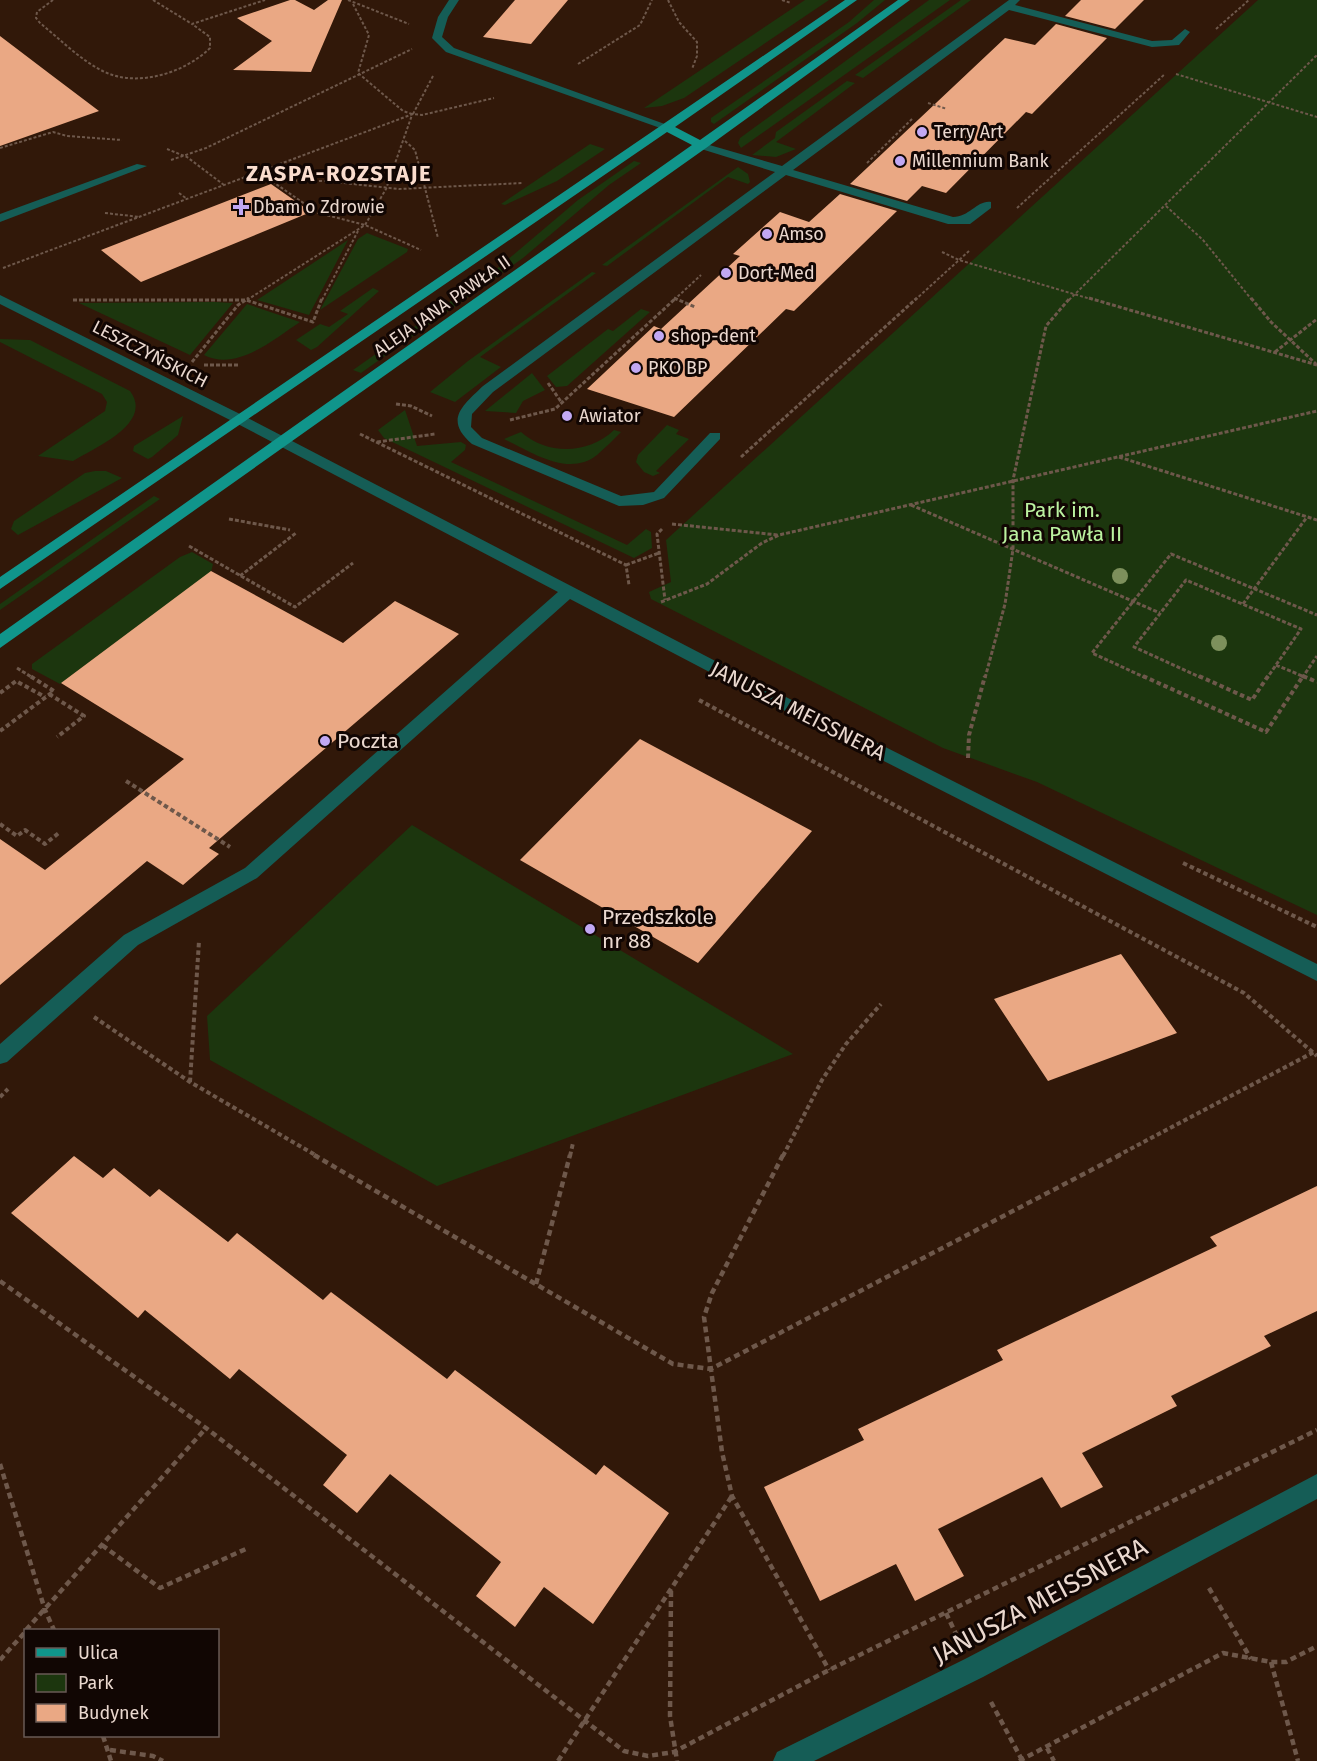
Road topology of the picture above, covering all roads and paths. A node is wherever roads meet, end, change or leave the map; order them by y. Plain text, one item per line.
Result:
1 (52, 0) edge
2 (153, 0) edge
3 (265, 0) edge
4 (348, 0) edge
5 (454, 0) edge
6 (652, 0) edge
7 (668, 0) edge
8 (782, 0) edge
9 (852, 0) edge
10 (905, 0) edge
11 (1249, 0) edge
12 (791, 3) dead end
13 (1011, 3) edge
14 (353, 4) junction
15 (192, 24) junction
16 (416, 27) dead end
17 (1185, 32) dead end
18 (1213, 32) dead end
19 (437, 38) junction
20 (1317, 55) edge
21 (437, 68) dead end
22 (571, 68) dead end
23 (692, 69) dead end
24 (1169, 71) dead end
25 (358, 73) junction
26 (1179, 76) dead end
27 (499, 97) dead end
28 (1271, 103) junction
29 (412, 114) junction
30 (1317, 117) edge
31 (667, 127) junction
32 (104, 138) dead end
33 (405, 141) junction
34 (702, 146) junction
35 (108, 147) dead end
36 (141, 166) joint
37 (259, 172) junction
38 (783, 172) junction
39 (269, 180) junction
40 (522, 183) dead end
41 (386, 189) junction
42 (425, 189) junction
43 (179, 193) dead end
44 (188, 199) junction
45 (987, 205) dead end
46 (1166, 206) junction
47 (1011, 213) dead end
48 (0, 218) edge
49 (364, 225) junction
50 (358, 231) junction
51 (438, 238) dead end
52 (976, 244) dead end
53 (421, 250) dead end
54 (943, 253) dead end
55 (959, 260) junction
56 (0, 270) edge
57 (701, 274) dead end
58 (1073, 295) junction
59 (0, 300) edge
60 (63, 300) dead end
61 (246, 300) junction
62 (13, 306) junction
63 (0, 313) edge
64 (1317, 319) edge
65 (1291, 340) junction
66 (1274, 353) junction
67 (192, 362) dead end
68 (1317, 365) edge
69 (1317, 411) edge
70 (239, 419) junction
71 (465, 431) junction
72 (715, 436) dead end
73 (377, 442) dead end
74 (282, 443) junction
75 (1119, 457) junction
76 (738, 460) dead end
77 (1013, 480) junction
78 (911, 505) junction
79 (676, 516) dead end
80 (1307, 517) junction
81 (221, 518) dead end
82 (1317, 520) edge
83 (668, 524) junction
84 (290, 530) dead end
85 (296, 533) dead end
86 (779, 535) junction
87 (186, 544) dead end
88 (1013, 549) junction
89 (659, 553) junction
90 (353, 563) dead end
91 (626, 565) dead end
92 (240, 576) junction
93 (0, 584) edge
94 (1254, 589) junction
95 (568, 592) junction
96 (665, 600) junction
97 (1133, 601) junction
98 (656, 604) dead end
99 (1243, 604) junction
100 (1160, 613) junction
101 (1317, 615) edge
102 (0, 642) edge
103 (1317, 656) edge
104 (1276, 665) junction
105 (17, 668) dead end
106 (1303, 676) junction
107 (1317, 682) edge
108 (0, 693) edge
109 (47, 696) junction
110 (696, 699) dead end
111 (0, 731) edge
112 (57, 737) dead end
113 (967, 766) dead end
114 (126, 781) dead end
115 (0, 824) edge
116 (60, 832) dead end
117 (234, 850) dead end
118 (199, 938) dead end
119 (1317, 973) edge
120 (66, 997) junction
121 (880, 1004) dead end
122 (101, 1008) dead end
123 (93, 1016) junction
124 (84, 1024) dead end
125 (1316, 1054) edge
126 (0, 1056) edge
127 (16, 1082) dead end
128 (190, 1082) junction
129 (0, 1097) edge
130 (573, 1143) dead end
131 (0, 1281) edge
132 (536, 1284) junction
133 (711, 1369) junction
134 (206, 1428) junction
135 (1317, 1430) edge
136 (0, 1464) edge
137 (1317, 1486) edge
138 (732, 1496) junction
139 (102, 1545) junction
140 (248, 1548) dead end
141 (1190, 1554) junction
142 (671, 1590) junction
143 (45, 1610) junction
144 (28, 1629) edge
145 (54, 1629) edge
146 (24, 1633) edge
147 (1317, 1646) edge
148 (1251, 1659) junction
149 (0, 1660) edge
150 (1271, 1662) junction
151 (829, 1670) junction
152 (586, 1720) junction
153 (104, 1737) edge
154 (1047, 1748) junction
155 (110, 1750) junction
156 (674, 1752) junction
157 (111, 1761) edge
158 (163, 1761) edge
159 (558, 1761) edge
160 (677, 1761) edge
161 (786, 1761) edge
162 (1019, 1761) edge
163 (1054, 1761) edge
164 (1298, 1761) edge

1 - 15 path
2 - 15 path
3 - 15 path
4 - 14 path
5 - 19 street
6 - 22 path
7 - 23 path
8 - 12 path
9 - 31 main road, ALEJA JANA PAWŁA II
10 - 34 main road, ALEJA JANA PAWŁA II
11 - 18 path
13 - 17 street
13 - 38 street
14 - 16 path
14 - 25 path
19 - 25 path
19 - 31 street
20 - 28 path
21 - 29 path
24 - 47 path
25 - 29 path
25 - 36 path
26 - 28 path
27 - 29 path
28 - 30 path
28 - 46 path
29 - 33 path
29 - 37 path
31 - 34 main road
31 - 70 main road, ALEJA JANA PAWŁA II
32 - 35 path
33 - 41 path
33 - 42 path
34 - 38 street
34 - 74 main road, ALEJA JANA PAWŁA II
36 - 48 street
37 - 39 path
37 - 44 path
38 - 45 street
38 - 71 street
39 - 41 path
39 - 49 path
40 - 42 path
41 - 42 path
41 - 49 path
42 - 51 path
43 - 44 path
44 - 56 path
46 - 58 path
46 - 65 path
49 - 50 path
49 - 53 path
50 - 61 path
50 - 61 path
52 - 55 path
54 - 55 path
55 - 58 path
55 - 76 path
57 - 71 path
58 - 66 path
58 - 77 path
59 - 62 street, LESZCZYŃSKICH
60 - 61 path
61 - 67 path
62 - 63 street
62 - 70 street, LESZCZYŃSKICH
64 - 65 path
65 - 66 path
65 - 68 path
66 - 68 path
69 - 75 path
70 - 74 street, LESZCZYŃSKICH
70 - 93 main road, ALEJA JANA PAWŁA II
71 - 72 street
71 - 73 path
74 - 95 street, JANUSZA MEISSNERA
74 - 102 main road, ALEJA JANA PAWŁA II
75 - 77 path
75 - 80 path
77 - 78 path
77 - 88 path
78 - 86 path
78 - 88 path
79 - 83 path
80 - 82 path
80 - 94 path
81 - 84 path
83 - 86 path
83 - 89 path
85 - 92 path
86 - 96 path
87 - 92 path
88 - 97 path
88 - 113 path
89 - 91 path
89 - 96 path
90 - 92 path
94 - 97 path
94 - 99 path
94 - 101 path
95 - 119 street, JANUSZA MEISSNERA
95 - 120 street
96 - 98 path
97 - 100 path
97 - 106 path
99 - 100 path
99 - 104 path
100 - 104 path
103 - 106 path
104 - 106 path
105 - 109 path
106 - 107 path
108 - 109 path
109 - 111 path
109 - 112 path
110 - 125 path
114 - 117 path
115 - 116 path
118 - 128 path
120 - 123 path
120 - 126 street
121 - 133 path
122 - 123 path
123 - 124 path
123 - 128 path
125 - 133 path
127 - 129 path
128 - 132 path
130 - 132 path
131 - 134 path
132 - 133 path
133 - 138 path
134 - 139 path
134 - 152 path
135 - 151 path
136 - 143 path
137 - 141 street, JANUSZA MEISSNERA
138 - 142 path
138 - 151 path
139 - 140 path
139 - 143 path
141 - 148 path
141 - 161 street, JANUSZA MEISSNERA
142 - 152 path
142 - 156 path
143 - 144 path
143 - 145 path
146 - 149 path
147 - 150 path
148 - 150 path
148 - 154 path
150 - 164 path
151 - 156 path
152 - 156 path
152 - 159 path
153 - 155 path
154 - 162 path
154 - 163 path
155 - 157 path
155 - 158 path
156 - 160 path

